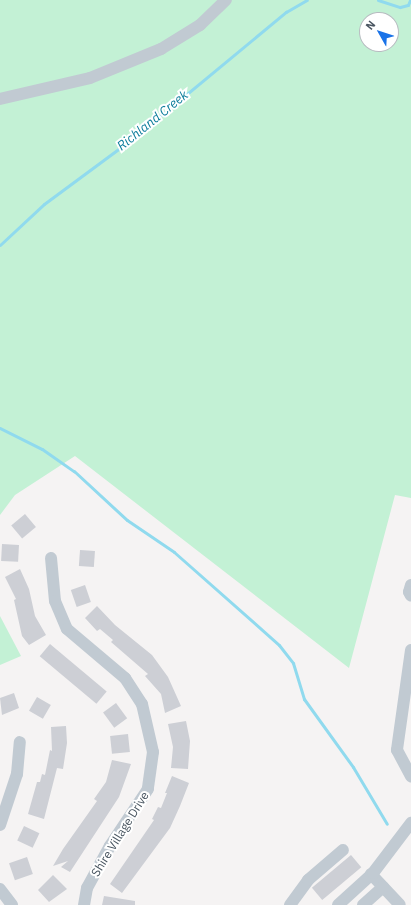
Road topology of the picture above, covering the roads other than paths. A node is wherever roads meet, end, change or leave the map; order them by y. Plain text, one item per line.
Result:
1 (226, 0) edge
2 (0, 99) edge
3 (51, 558) dead end
4 (411, 585) edge
5 (411, 596) edge
6 (411, 650) edge
7 (405, 729) edge
8 (20, 742) dead end
9 (411, 776) edge
10 (411, 823) edge
11 (0, 825) edge
12 (343, 850) dead end
13 (371, 874) junction
14 (383, 887) junction
15 (0, 889) edge
16 (12, 905) edge
17 (84, 905) edge
18 (290, 905) edge
19 (338, 905) edge
20 (363, 905) edge
21 (400, 905) edge

1 - 2 street
3 - 17 street, Shire Village Drive
4 - 5 street
6 - 7 street
7 - 9 street
8 - 11 street
10 - 13 street
12 - 18 street
13 - 14 street
13 - 19 street
14 - 20 street
14 - 21 street
15 - 16 street

